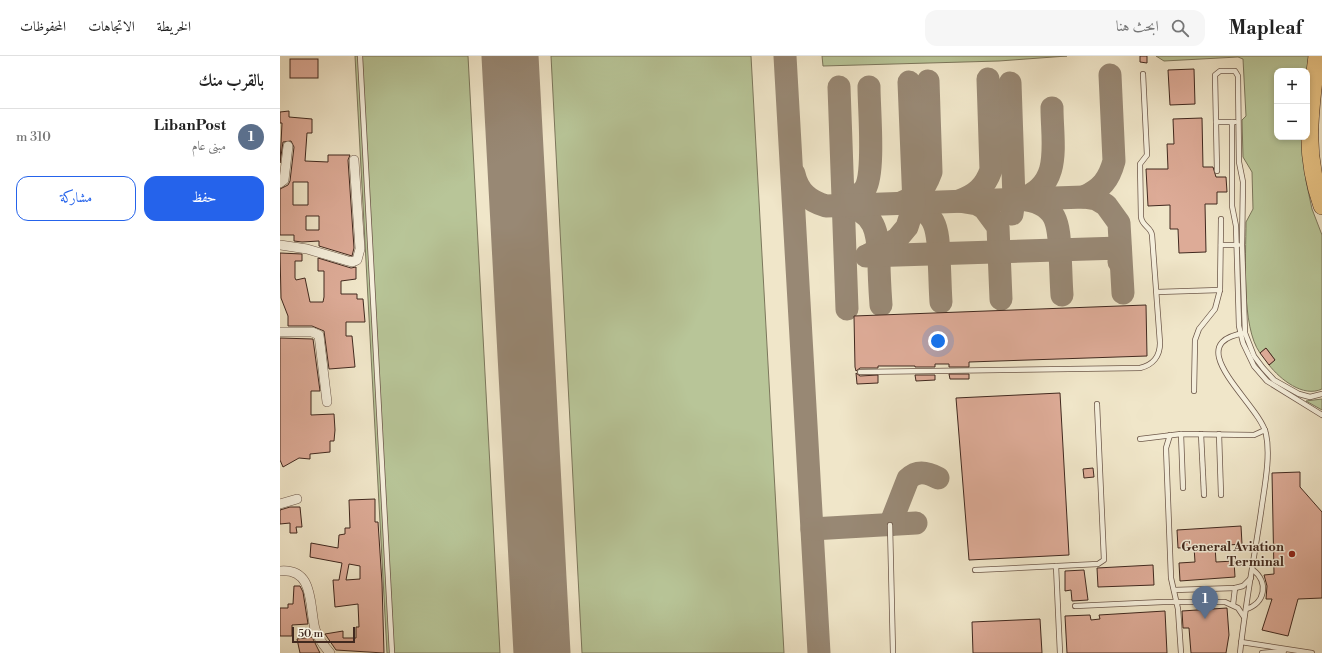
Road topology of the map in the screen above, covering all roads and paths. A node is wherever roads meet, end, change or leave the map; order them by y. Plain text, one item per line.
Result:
1 (360, 56) edge
2 (1317, 56) edge
3 (1143, 74) dead end
4 (1216, 122) junction
5 (1232, 122) junction
6 (1239, 122) junction
7 (288, 146) dead end
8 (354, 160) dead end
9 (1217, 171) dead end
10 (1232, 176) junction
11 (1242, 176) junction
12 (280, 184) edge
13 (1322, 206) edge
14 (1221, 219) dead end
15 (280, 245) edge
16 (1221, 245) junction
17 (1239, 245) junction
18 (1220, 290) junction
19 (1157, 292) junction
20 (280, 332) edge
21 (1243, 334) junction
22 (860, 372) dead end
23 (1194, 391) dead end
24 (1322, 394) edge
25 (327, 402) dead end
26 (1097, 404) dead end
27 (1322, 415) edge
28 (1265, 430) junction
29 (1181, 434) junction
30 (1201, 434) junction
31 (1219, 434) junction
32 (1170, 435) junction
33 (1140, 439) dead end
34 (1183, 488) dead end
35 (1204, 495) dead end
36 (1221, 495) dead end
37 (297, 498) dead end
38 (280, 504) edge
39 (890, 525) dead end
40 (1056, 566) junction
41 (975, 570) dead end
42 (1253, 570) junction
43 (280, 571) edge
44 (1251, 577) junction
45 (1235, 588) junction
46 (1174, 590) junction
47 (1177, 602) junction
48 (1233, 605) junction
49 (1075, 606) dead end
50 (1246, 609) junction
51 (1244, 617) junction
52 (1241, 642) junction
53 (330, 653) edge
54 (392, 653) edge
55 (893, 653) edge
56 (1060, 653) edge
57 (1180, 653) edge
58 (1240, 653) edge
59 (1262, 653) edge
60 (1296, 653) edge
61 (1312, 653) edge

1 - 54 lane
2 - 13 highway
3 - 19 lane
4 - 5 lane
4 - 6 lane
4 - 9 lane
5 - 6 lane
5 - 10 lane
6 - 11 lane
7 - 12 street
8 - 15 street
10 - 11 lane
10 - 17 lane
11 - 17 lane
14 - 16 lane
16 - 17 lane
16 - 18 lane
17 - 21 lane
18 - 19 lane
18 - 23 lane
19 - 22 lane
20 - 25 street
21 - 24 lane
21 - 27 lane
21 - 28 lane
26 - 40 lane
28 - 31 lane
28 - 42 lane
29 - 30 lane
29 - 32 lane
29 - 34 lane
30 - 31 lane
30 - 35 lane
31 - 36 lane
32 - 33 lane
32 - 46 lane
37 - 38 street
39 - 55 lane
40 - 41 lane
40 - 56 lane
42 - 44 lane
42 - 50 lane
43 - 53 street
44 - 45 lane
44 - 50 lane
45 - 46 lane
45 - 48 lane
46 - 47 lane
47 - 48 lane
47 - 49 lane
47 - 57 lane
48 - 51 lane
50 - 51 lane
51 - 52 lane
52 - 58 lane
52 - 61 lane
59 - 60 lane

